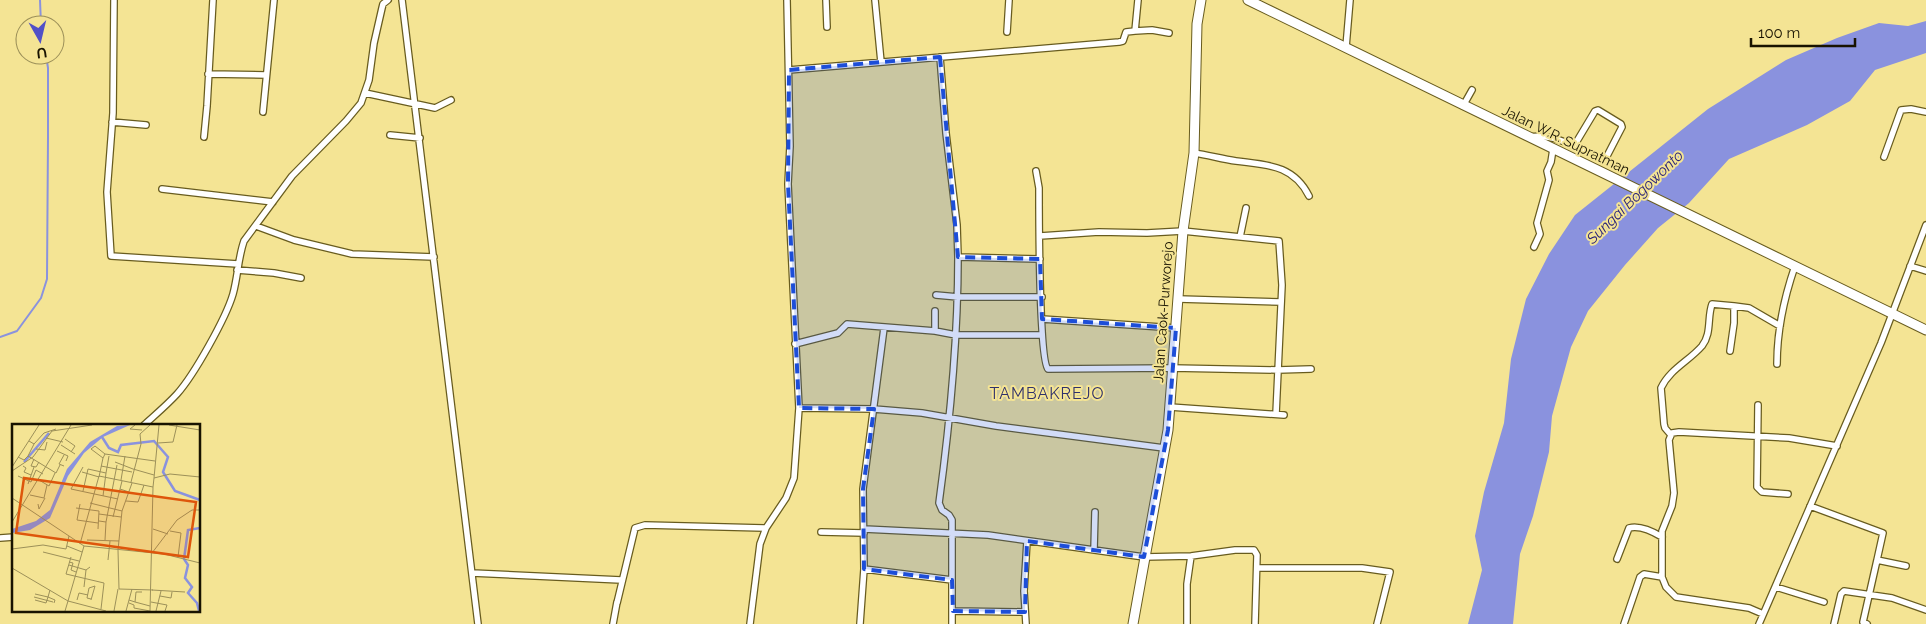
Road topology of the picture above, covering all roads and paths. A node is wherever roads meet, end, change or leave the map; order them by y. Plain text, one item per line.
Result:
1 (114, 0) edge
2 (213, 0) edge
3 (274, 0) edge
4 (388, 0) edge
5 (402, 0) edge
6 (787, 0) edge
7 (826, 0) edge
8 (875, 0) edge
9 (1010, 0) edge
10 (1138, 0) edge
11 (1202, 0) edge
12 (1248, 0) edge
13 (1350, 0) edge
14 (827, 26) dead end
15 (1135, 31) junction
16 (1007, 32) dead end
17 (1169, 33) dead end
18 (1346, 47) junction
19 (940, 57) junction
20 (881, 62) junction
21 (789, 70) junction
22 (208, 74) junction
23 (266, 75) junction
24 (1472, 90) dead end
25 (366, 93) junction
26 (451, 100) dead end
27 (416, 105) junction
28 (1463, 106) junction
29 (263, 112) dead end
30 (1926, 112) edge
31 (112, 122) junction
32 (146, 124) dead end
33 (390, 135) dead end
34 (204, 137) dead end
35 (420, 138) junction
36 (1529, 138) junction
37 (1574, 146) junction
38 (1553, 149) junction
39 (1194, 153) junction
40 (1884, 157) dead end
41 (1036, 171) dead end
42 (162, 189) dead end
43 (1309, 196) dead end
44 (273, 202) junction
45 (1246, 208) dead end
46 (1926, 225) edge
47 (256, 226) junction
48 (1183, 231) junction
49 (1924, 235) edge
50 (1040, 236) junction
51 (1240, 237) junction
52 (1534, 247) dead end
53 (434, 256) junction
54 (958, 257) junction
55 (1040, 259) junction
56 (1794, 266) junction
57 (1910, 266) junction
58 (238, 267) junction
59 (1926, 271) edge
60 (301, 278) dead end
61 (936, 295) dead end
62 (958, 297) junction
63 (1042, 297) junction
64 (1179, 299) junction
65 (1281, 302) junction
66 (1734, 306) junction
67 (935, 311) dead end
68 (1893, 314) junction
69 (1042, 319) junction
70 (1780, 326) junction
71 (884, 328) junction
72 (1176, 328) junction
73 (1926, 330) edge
74 (935, 331) junction
75 (956, 335) junction
76 (1042, 335) junction
77 (795, 344) junction
78 (1730, 351) dead end
79 (1777, 364) dead end
80 (1172, 368) junction
81 (1312, 369) dead end
82 (1278, 370) junction
83 (1758, 405) dead end
84 (799, 408) junction
85 (1170, 408) junction
86 (874, 410) junction
87 (1276, 414) junction
88 (1284, 416) dead end
89 (948, 418) junction
90 (145, 424) edge
91 (1671, 435) junction
92 (1759, 437) junction
93 (1837, 446) junction
94 (1164, 448) junction
95 (1788, 494) dead end
96 (1810, 506) junction
97 (1095, 512) dead end
98 (766, 528) junction
99 (864, 531) junction
100 (821, 532) dead end
101 (952, 534) junction
102 (1662, 537) junction
103 (1027, 541) junction
104 (1094, 550) junction
105 (1191, 556) junction
106 (1144, 557) junction
107 (1617, 559) dead end
108 (1877, 560) junction
109 (1906, 566) dead end
110 (1257, 568) junction
111 (864, 569) junction
112 (472, 574) junction
113 (1662, 577) junction
114 (621, 580) junction
115 (952, 580) junction
116 (1776, 587) junction
117 (1869, 594) junction
118 (1824, 602) dead end
119 (1926, 610) edge
120 (952, 611) junction
121 (1025, 612) junction
122 (1763, 614) junction
123 (478, 624) edge
124 (613, 624) edge
125 (750, 624) edge
126 (860, 624) edge
127 (952, 624) edge
128 (1026, 624) edge
129 (1133, 624) edge
130 (1187, 624) edge
131 (1255, 624) edge
132 (1377, 624) edge
133 (1624, 624) edge
134 (1759, 624) edge
135 (1834, 624) edge
136 (1868, 624) edge

1 - 31 street
2 - 22 street
3 - 23 street
4 - 25 street
5 - 27 street
6 - 21 street
7 - 14 street
8 - 20 street
9 - 16 street
10 - 15 street
11 - 39 main road, Jalan Caok-Purworejo
12 - 18 main road, Jalan W.R. Supratman
13 - 18 street
15 - 17 street
15 - 19 street
18 - 28 main road, Jalan W.R. Supratman
19 - 20 street
19 - 54 street
20 - 21 street
21 - 77 street
22 - 23 street
22 - 34 street
23 - 29 street
24 - 28 street
25 - 27 street
25 - 44 street
26 - 27 street
27 - 35 street
28 - 36 main road, Jalan W.R. Supratman
30 - 40 street
31 - 32 street
31 - 58 street
33 - 35 street
35 - 53 street
36 - 37 street
36 - 38 main road, Jalan W.R. Supratman
37 - 37 street
38 - 52 street
38 - 56 main road, Jalan W.R. Supratman
39 - 43 street
39 - 48 main road, Jalan Caok-Purworejo
41 - 50 street
42 - 44 street
44 - 47 street
45 - 51 street
46 - 49 street
47 - 53 street
47 - 58 street
48 - 50 street
48 - 51 street
48 - 64 main road, Jalan Caok-Purworejo
49 - 57 street
50 - 55 street
51 - 65 street
53 - 112 street
54 - 55 street
54 - 62 street
55 - 63 street
56 - 68 main road, Jalan W.R. Supratman
56 - 70 street
57 - 59 street
57 - 68 street
58 - 60 street
58 - 90 street
61 - 62 street
62 - 63 street
62 - 75 street
63 - 69 street
64 - 65 street
64 - 72 main road, Jalan Caok-Purworejo
65 - 82 street
66 - 70 street
66 - 78 street
66 - 91 street
67 - 74 street
68 - 73 main road, Jalan W.R. Supratman
68 - 93 street
69 - 72 street
69 - 76 street
70 - 79 street
71 - 74 street
71 - 77 street
71 - 86 street
72 - 80 main road, Jalan Caok-Purworejo
74 - 75 street
75 - 76 street
75 - 89 street
76 - 80 street
77 - 84 street
80 - 82 street
80 - 85 main road, Jalan Caok-Purworejo
81 - 82 street
82 - 87 street
83 - 92 street
84 - 86 street
84 - 98 street
85 - 87 street
85 - 94 main road, Jalan Caok-Purworejo
86 - 89 street
86 - 99 street
87 - 88 street
89 - 94 street
89 - 101 street
91 - 92 street
91 - 102 street
92 - 93 street
92 - 95 street
93 - 96 street
94 - 106 main road, Jalan Caok-Purworejo
96 - 108 street
96 - 116 street
97 - 104 street
98 - 114 street
98 - 125 street
99 - 100 street
99 - 101 street
99 - 111 street
101 - 103 street
101 - 115 street
102 - 107 street
102 - 113 street
103 - 104 street
103 - 121 street
104 - 106 street
105 - 106 street
105 - 110 street
105 - 130 street
106 - 129 main road, Jalan Caok-Purworejo
108 - 109 street
108 - 117 street
110 - 131 street
110 - 132 street
111 - 115 street
111 - 126 street
112 - 114 street
112 - 123 street
113 - 122 street
113 - 133 street
114 - 124 street
115 - 120 street
116 - 118 street
116 - 122 street
117 - 119 street
117 - 135 street
117 - 136 street
120 - 121 street
120 - 127 street
121 - 128 street
122 - 134 street

